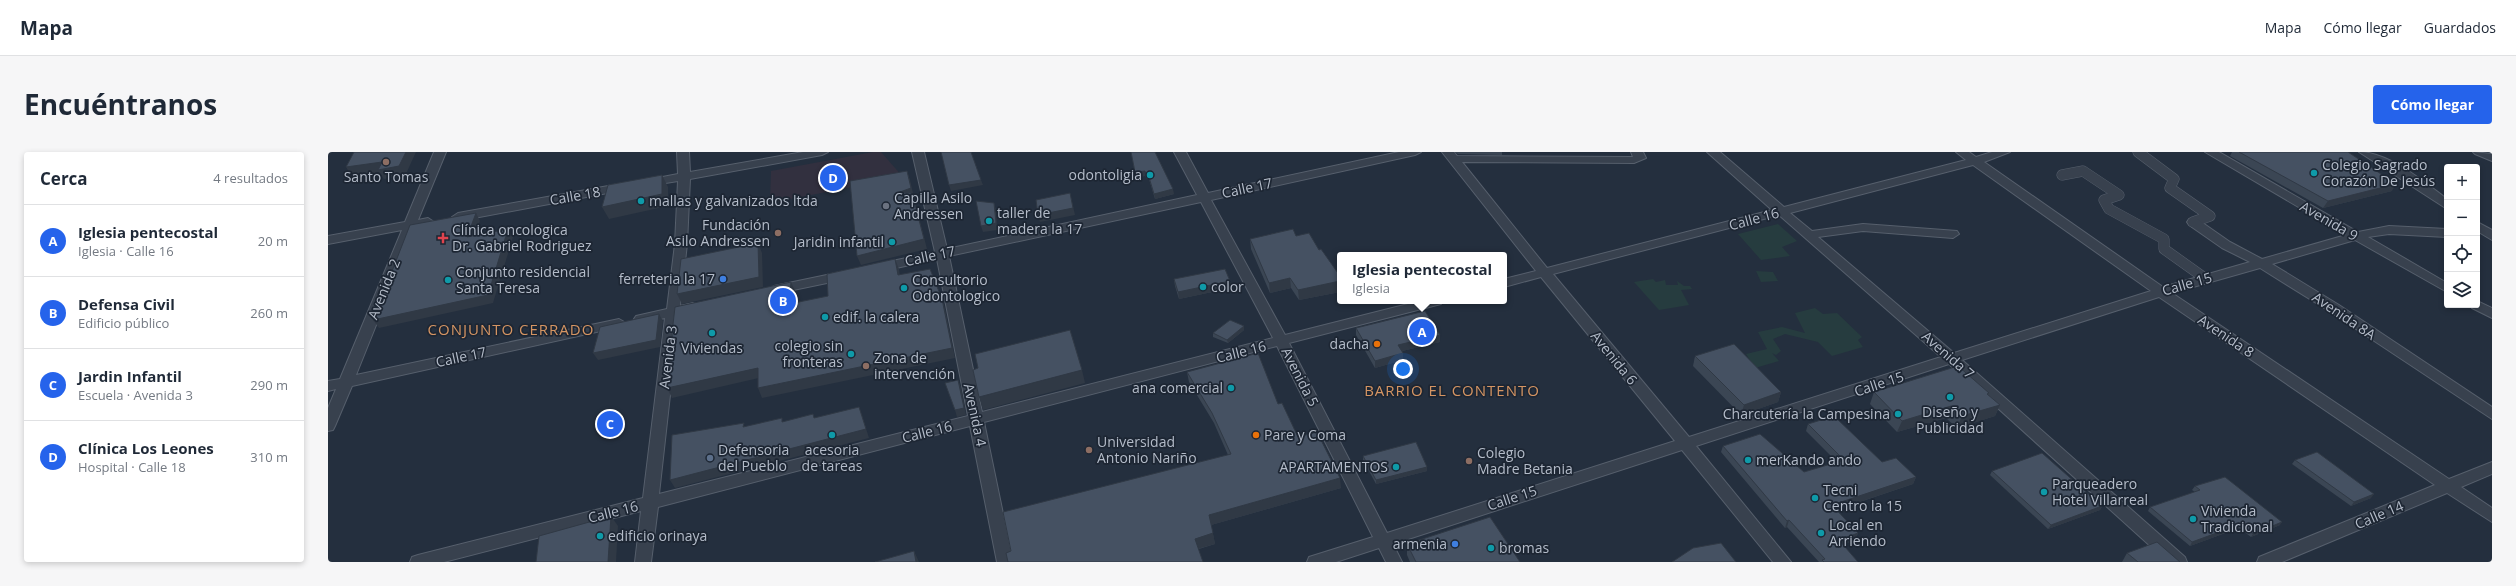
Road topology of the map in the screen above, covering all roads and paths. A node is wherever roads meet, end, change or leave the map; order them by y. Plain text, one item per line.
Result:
1 (440, 152) edge
2 (683, 152) edge
3 (822, 152) edge
4 (918, 152) edge
5 (1180, 152) edge
6 (1415, 152) edge
7 (1637, 152) edge
8 (1713, 152) edge
9 (1962, 152) edge
10 (2004, 152) edge
11 (2138, 152) edge
12 (2211, 152) edge
13 (2365, 152) edge
14 (2479, 152) edge
15 (1451, 156) edge
16 (770, 157) edge
17 (2492, 158) edge
18 (1975, 161) junction
19 (2062, 175) dead end
20 (684, 176) junction
21 (1205, 197) junction
22 (2444, 203) edge
23 (1781, 211) junction
24 (2193, 222) joint
25 (410, 226) junction
26 (2444, 233) edge
27 (1953, 234) dead end
28 (1811, 236) junction
29 (2355, 236) junction
30 (328, 240) edge
31 (942, 254) junction
32 (2261, 263) junction
33 (1544, 272) junction
34 (2206, 279) junction
35 (1507, 282) edge
36 (2444, 286) edge
37 (2161, 292) junction
38 (758, 293) edge
39 (1425, 304) edge
40 (704, 305) edge
41 (2480, 307) edge
42 (674, 312) junction
43 (2492, 314) edge
44 (1282, 342) junction
45 (1953, 360) junction
46 (346, 382) junction
47 (328, 386) edge
48 (2492, 414) edge
49 (976, 419) junction
50 (328, 426) edge
51 (1684, 443) junction
52 (2492, 468) edge
53 (2448, 486) junction
54 (650, 503) junction
55 (2492, 516) edge
56 (1383, 540) junction
57 (418, 562) edge
58 (643, 562) edge
59 (1005, 562) edge
60 (1315, 562) edge
61 (1394, 562) edge
62 (1783, 562) edge
63 (2179, 562) edge
64 (2265, 562) edge

1 - 25 street, Avenida 2
2 - 20 street, Avenida 3
3 - 16 street, Calle 18
4 - 31 street, Avenida 4
5 - 21 street, Avenida 5
6 - 21 street, Calle 17
7 - 15 street
8 - 23 street, Avenida 7
9 - 18 street, Avenida 8
10 - 18 street, Calle 16
11 - 24 street
12 - 29 street, Avenida 9
13 - 22 street
14 - 17 street
15 - 33 street, Avenida 6
16 - 20 street, Calle 18
18 - 23 street, Calle 16
18 - 37 street, Avenida 8
19 - 34 street
20 - 25 street, Calle 18
20 - 42 street, Avenida 3
21 - 31 street, Calle 17
21 - 44 street, Avenida 5
23 - 28 street, Avenida 7
23 - 33 street, Calle 16
24 - 32 street, Avenida 8A
25 - 30 street, Calle 18
25 - 46 street, Avenida 2
26 - 29 street, Calle 15
27 - 28 street
28 - 45 street, Avenida 7
29 - 32 street, Calle 15
29 - 36 street, Avenida 9
31 - 38 street, Calle 17
31 - 49 street, Avenida 4
32 - 34 street, Calle 15
32 - 48 street, Avenida 8A
33 - 35 street, Calle 16
33 - 51 street, Avenida 6
34 - 37 street, Calle 15
37 - 45 street, Calle 15
37 - 53 street, Avenida 8
39 - 44 street, Calle 16
40 - 42 street, Calle 17
41 - 43 street
42 - 46 street, Calle 17
42 - 54 street, Avenida 3
44 - 49 street, Calle 16
44 - 56 street, Avenida 5
45 - 51 street, Calle 15
45 - 63 street, Avenida 7
46 - 47 street, Calle 17
46 - 50 street, Avenida 2
49 - 54 street, Calle 16
49 - 59 street, Avenida 4
51 - 56 street, Calle 15
51 - 62 street, Avenida 6
52 - 53 street, Calle 14
53 - 55 street, Avenida 8
53 - 64 street, Calle 14
54 - 57 street, Calle 16
54 - 58 street, Avenida 3
56 - 60 street, Calle 15
56 - 61 street, Avenida 5

